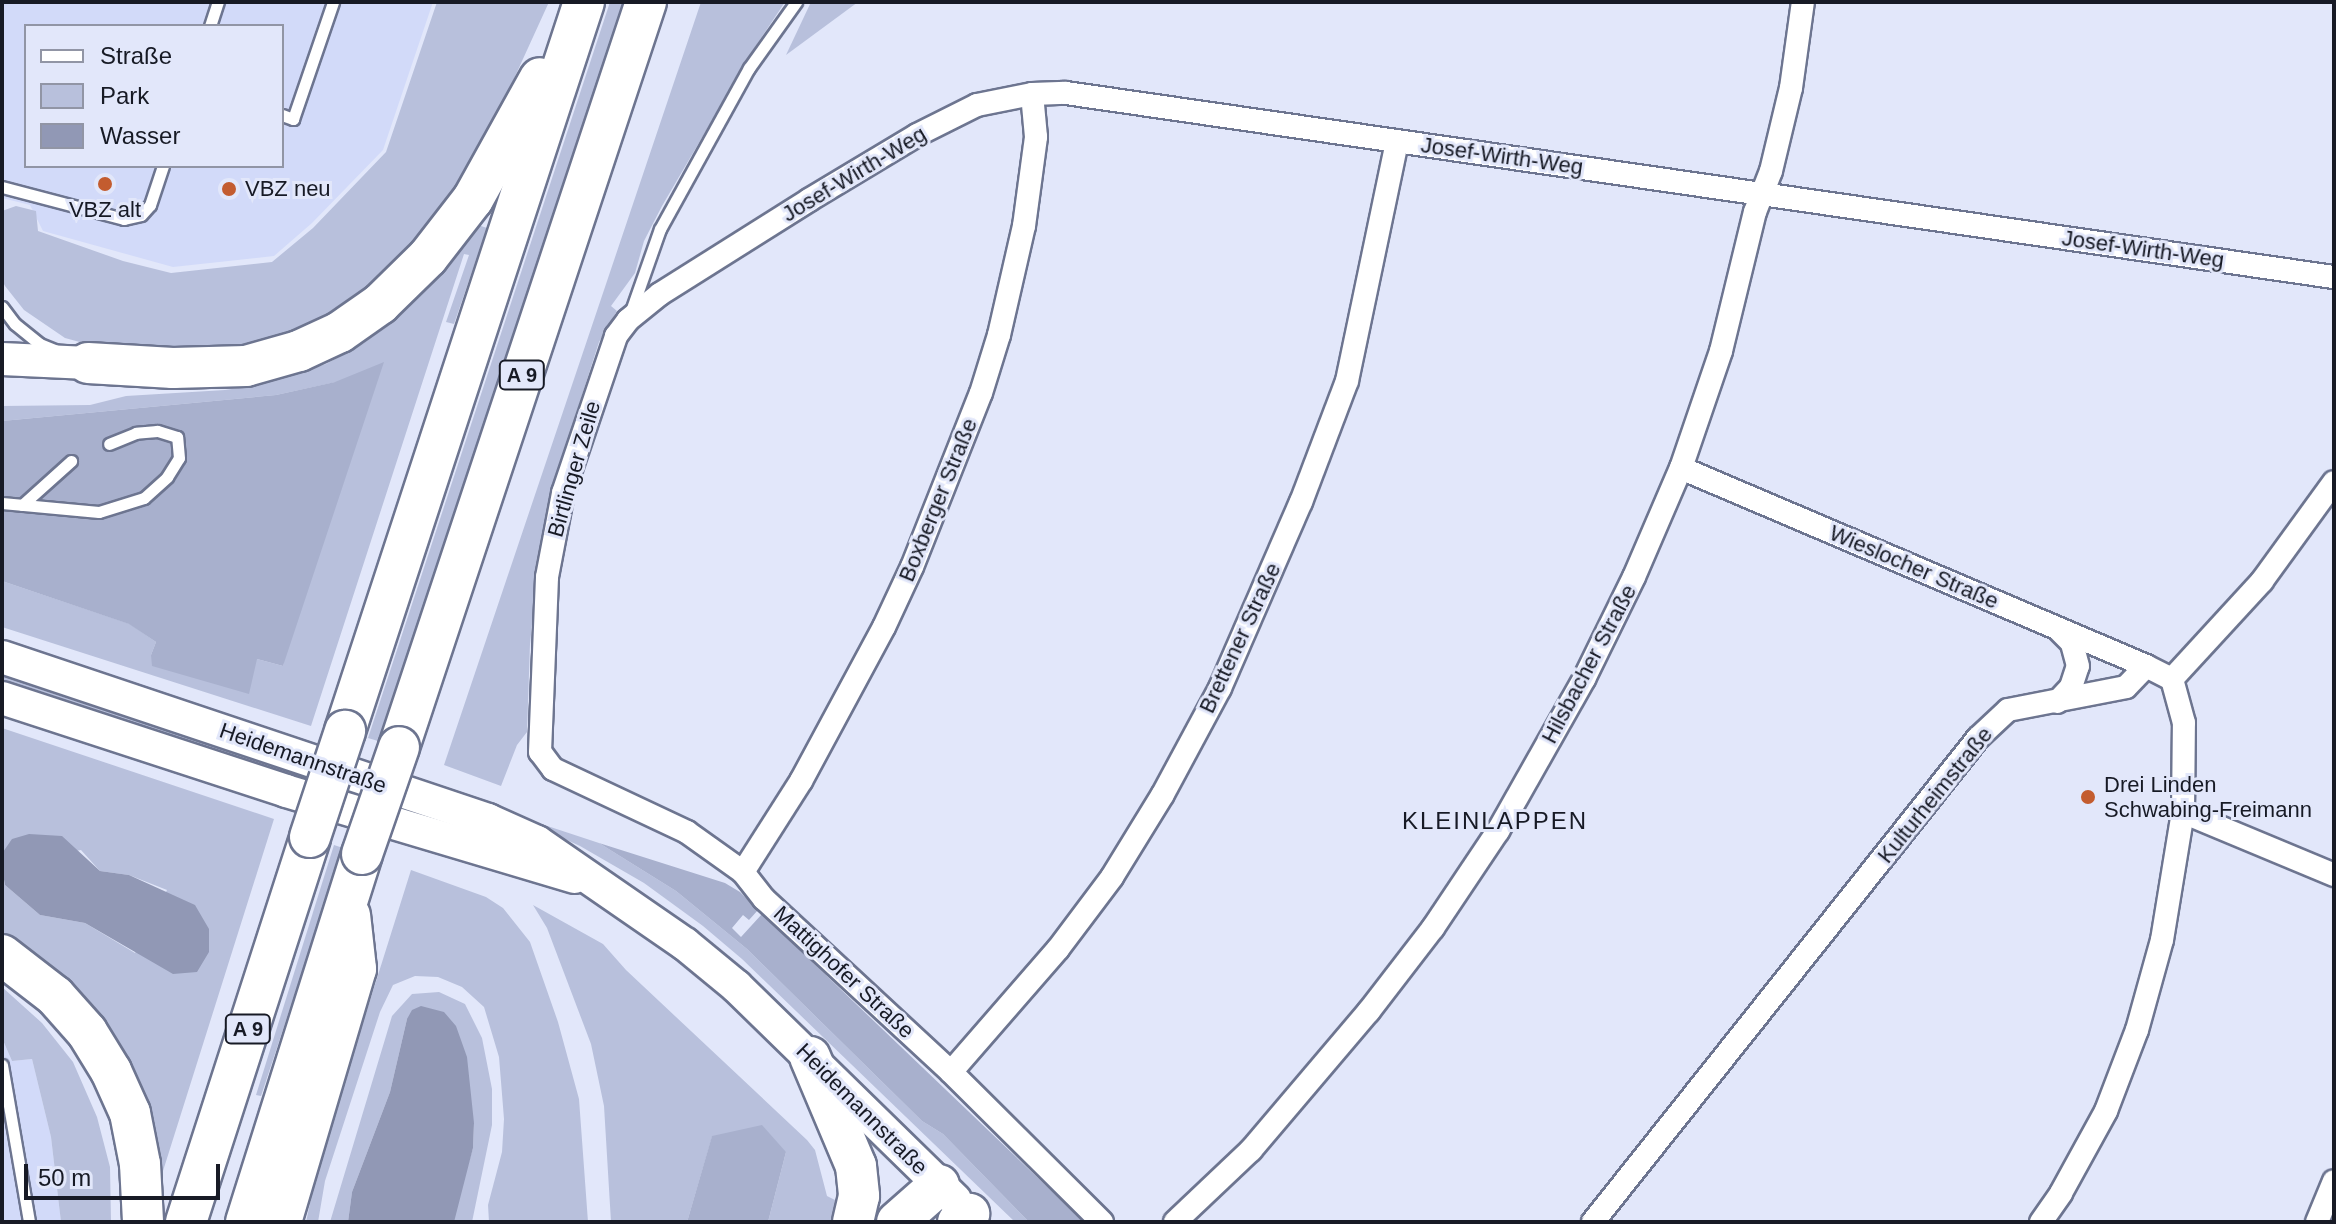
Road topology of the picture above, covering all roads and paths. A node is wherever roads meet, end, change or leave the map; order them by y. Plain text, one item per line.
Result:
1 (218, 2) edge
2 (333, 2) edge
3 (646, 2) edge
4 (796, 2) edge
5 (1803, 2) edge
6 (579, 18) edge
7 (211, 24) edge
8 (1032, 94) junction
9 (284, 116) edge
10 (1397, 141) junction
11 (162, 168) edge
12 (2, 187) edge
13 (1762, 193) junction
14 (709, 262) joint
15 (2334, 277) edge
16 (2, 307) edge
17 (628, 320) junction
18 (2, 359) edge
19 (88, 363) junction
20 (109, 444) dead end
21 (71, 461) dead end
22 (1681, 468) junction
23 (2334, 482) edge
24 (2, 503) edge
25 (22, 505) junction
26 (2060, 630) junction
27 (2, 657) edge
28 (2146, 666) junction
29 (2172, 679) junction
30 (2, 698) edge
31 (2057, 702) junction
32 (553, 769) joint
33 (2183, 812) junction
34 (743, 872) junction
35 (2334, 875) edge
36 (592, 883) junction
37 (348, 899) junction
38 (2, 955) edge
39 (810, 1057) junction
40 (2, 1065) edge
41 (951, 1072) junction
42 (2334, 1181) edge
43 (939, 1185) junction
44 (968, 1219) edge
45 (29, 1222) edge
46 (143, 1222) edge
47 (186, 1222) edge
48 (246, 1222) edge
49 (281, 1222) edge
50 (853, 1222) edge
51 (897, 1222) edge
52 (1102, 1222) edge
53 (1175, 1222) edge
54 (1593, 1222) edge
55 (2041, 1222) edge
56 (2317, 1222) edge

1 - 7 lane
2 - 9 lane
3 - 37 highway, A 9, bridge
4 - 17 lane
5 - 13 street, Hilsbacher Straße
6 - 19 highway
6 - 47 highway, A 9, bridge
8 - 10 street, Josef-Wirth-Weg
8 - 14 street, Josef-Wirth-Weg
8 - 34 street, Boxberger Straße
10 - 13 street, Josef-Wirth-Weg
10 - 41 street, Brettener Straße
11 - 12 lane
13 - 15 street, Josef-Wirth-Weg
13 - 22 street, Hilsbacher Straße
14 - 17 street, Birtlinger Zeile
16 - 19 lane
17 - 32 street, Birtlinger Zeile
18 - 19 main road
20 - 25 lane
21 - 25 lane
22 - 26 street, Wieslocher Straße
22 - 53 street, Hilsbacher Straße
23 - 29 street
24 - 25 lane
26 - 28 street, Wieslocher Straße
26 - 31 street
27 - 36 main road, Heidemannstraße
28 - 29 street
28 - 31 street, Kulturheimstraße
29 - 33 street
30 - 36 main road, Heidemannstraße
31 - 54 street, Kulturheimstraße
32 - 34 street, Mattighofer Straße
33 - 35 street
33 - 55 street
34 - 41 street, Mattighofer Straße
36 - 39 main road, Heidemannstraße
37 - 48 highway, A 9
37 - 49 highway
38 - 46 highway
39 - 43 main road, Heidemannstraße
39 - 50 highway
40 - 45 lane
41 - 52 street, Mattighofer Straße
42 - 56 street
43 - 44 main road, Heidemannstraße
43 - 51 highway

